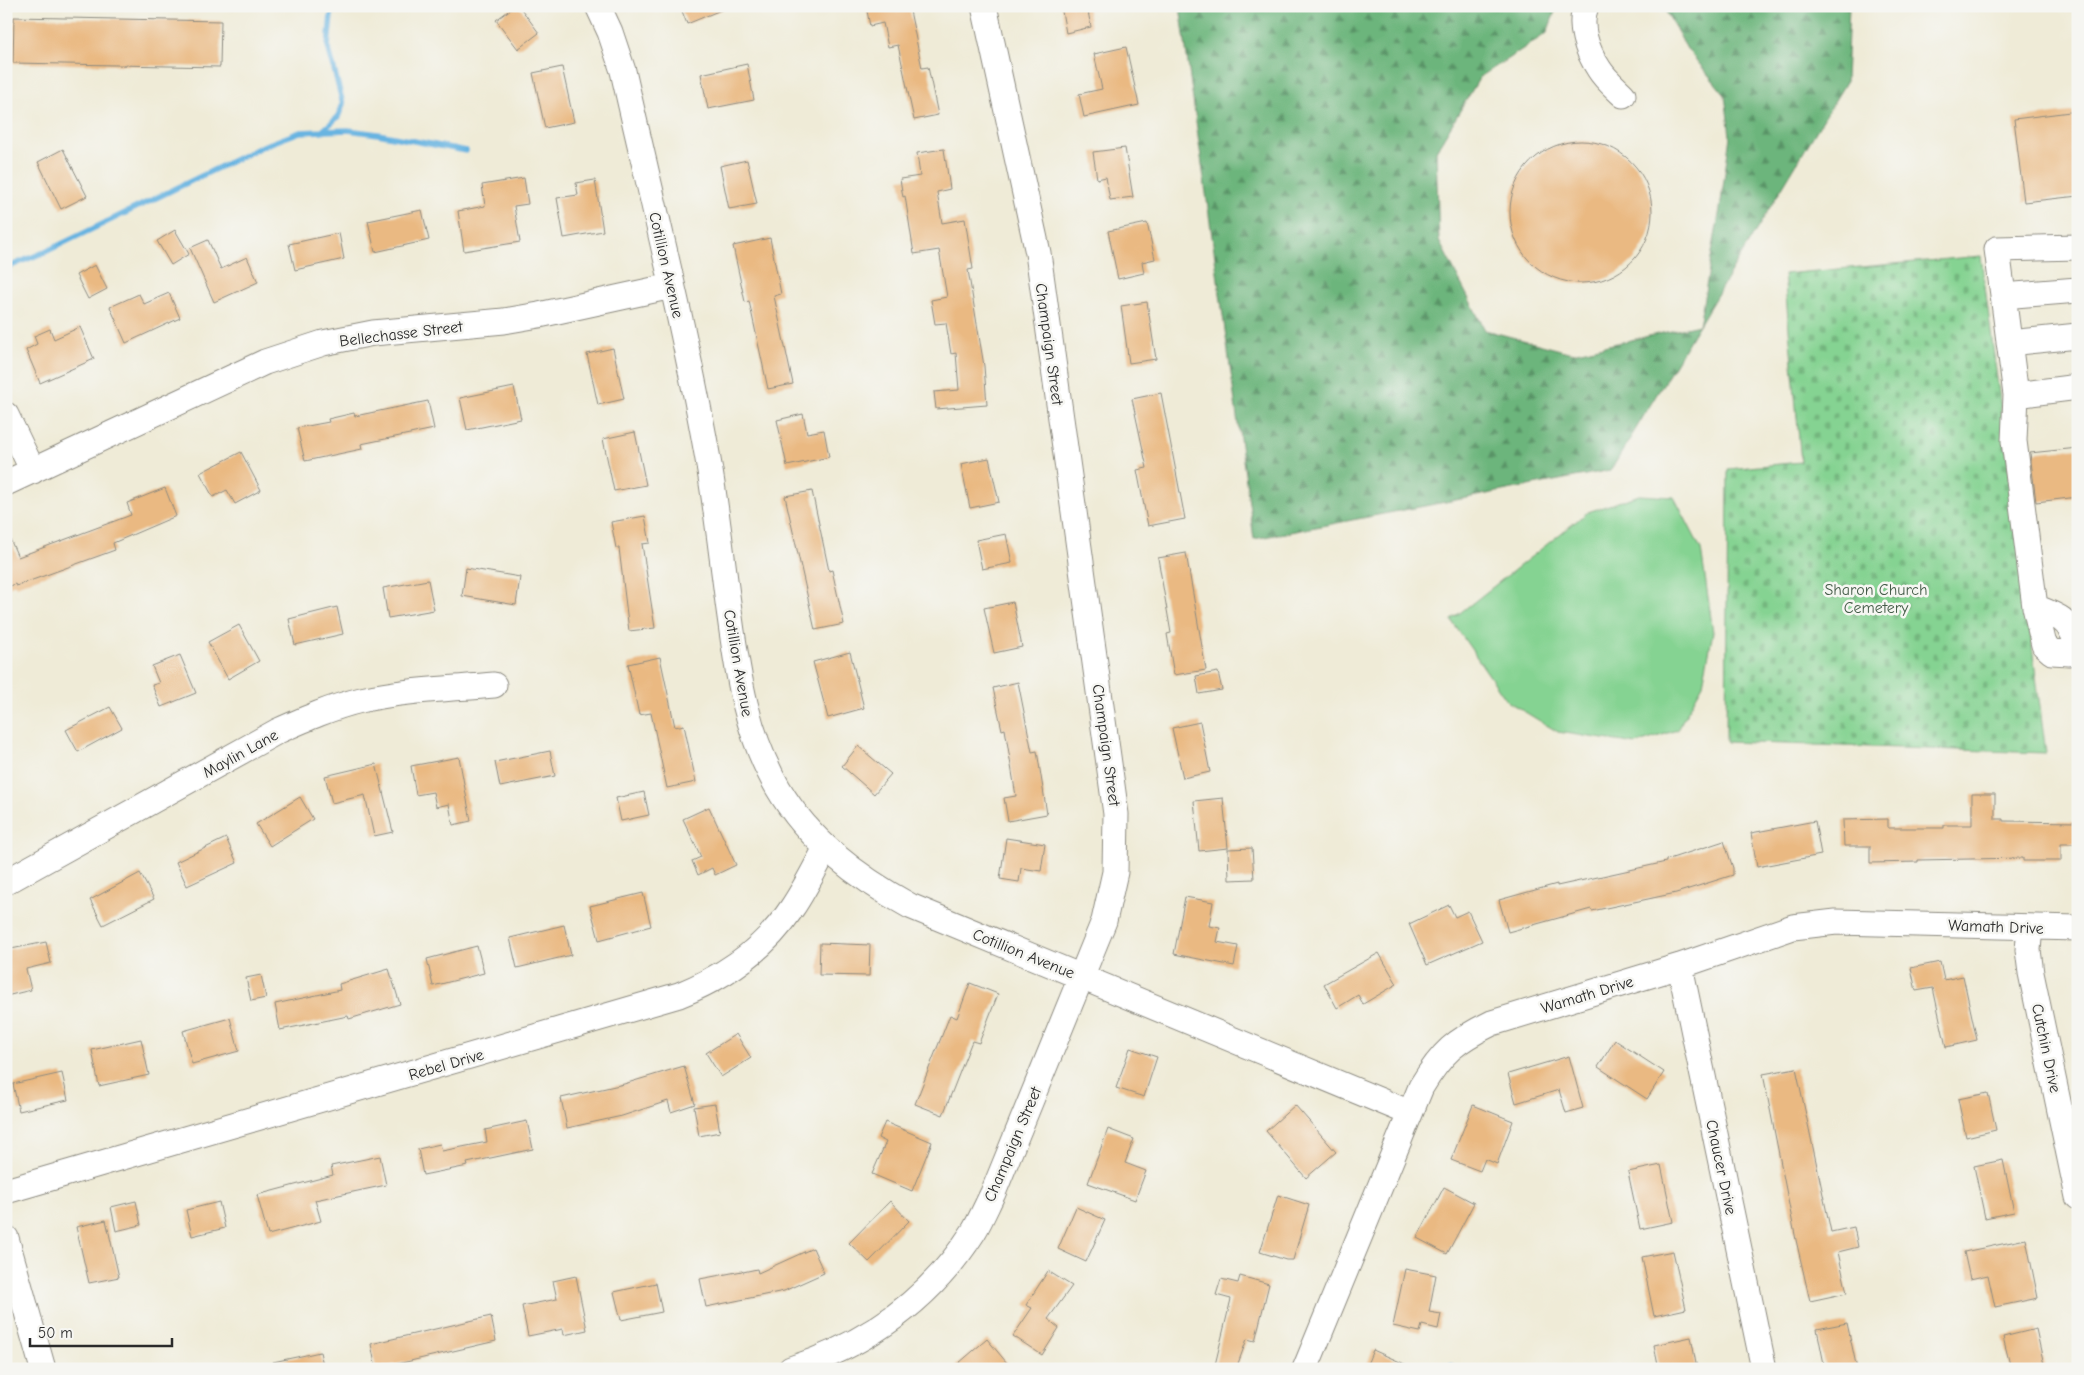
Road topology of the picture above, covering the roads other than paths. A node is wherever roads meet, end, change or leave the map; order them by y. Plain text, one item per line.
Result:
1 (598, 6) edge
2 (984, 6) edge
3 (1586, 6) edge
4 (1623, 95) dead end
5 (2078, 247) edge
6 (672, 286) junction
7 (2078, 290) edge
8 (2003, 296) junction
9 (2078, 336) edge
10 (2009, 343) junction
11 (2078, 388) edge
12 (2016, 395) junction
13 (6, 416) edge
14 (33, 471) junction
15 (6, 483) edge
16 (2035, 607) dead end
17 (494, 685) dead end
18 (826, 848) junction
19 (6, 882) edge
20 (2030, 927) junction
21 (2078, 928) edge
22 (1680, 966) junction
23 (1082, 977) junction
24 (1410, 1113) junction
25 (6, 1191) edge
26 (2078, 1197) edge
27 (6, 1238) edge
28 (43, 1369) edge
29 (791, 1369) edge
30 (1305, 1369) edge
31 (1764, 1369) edge

1 - 6 street, Cotillion Avenue
2 - 23 street, Champaign Street
3 - 4 street
5 - 8 street
6 - 14 street, Bellechasse Street
6 - 18 street, Cotillion Avenue
7 - 8 street
8 - 10 street
9 - 10 street
10 - 12 street
11 - 12 street
12 - 16 street
13 - 14 street
14 - 15 street, Bellechasse Street
17 - 19 street, Maylin Lane
18 - 23 street, Cotillion Avenue
18 - 25 street, Rebel Drive
20 - 21 street, Wamath Drive
20 - 22 street, Wamath Drive
20 - 26 street, Cutchin Drive
22 - 24 street, Wamath Drive
22 - 31 street, Chaucer Drive
23 - 24 street, Cotillion Avenue
23 - 29 street, Champaign Street
24 - 30 street, Wamath Drive
27 - 28 street

